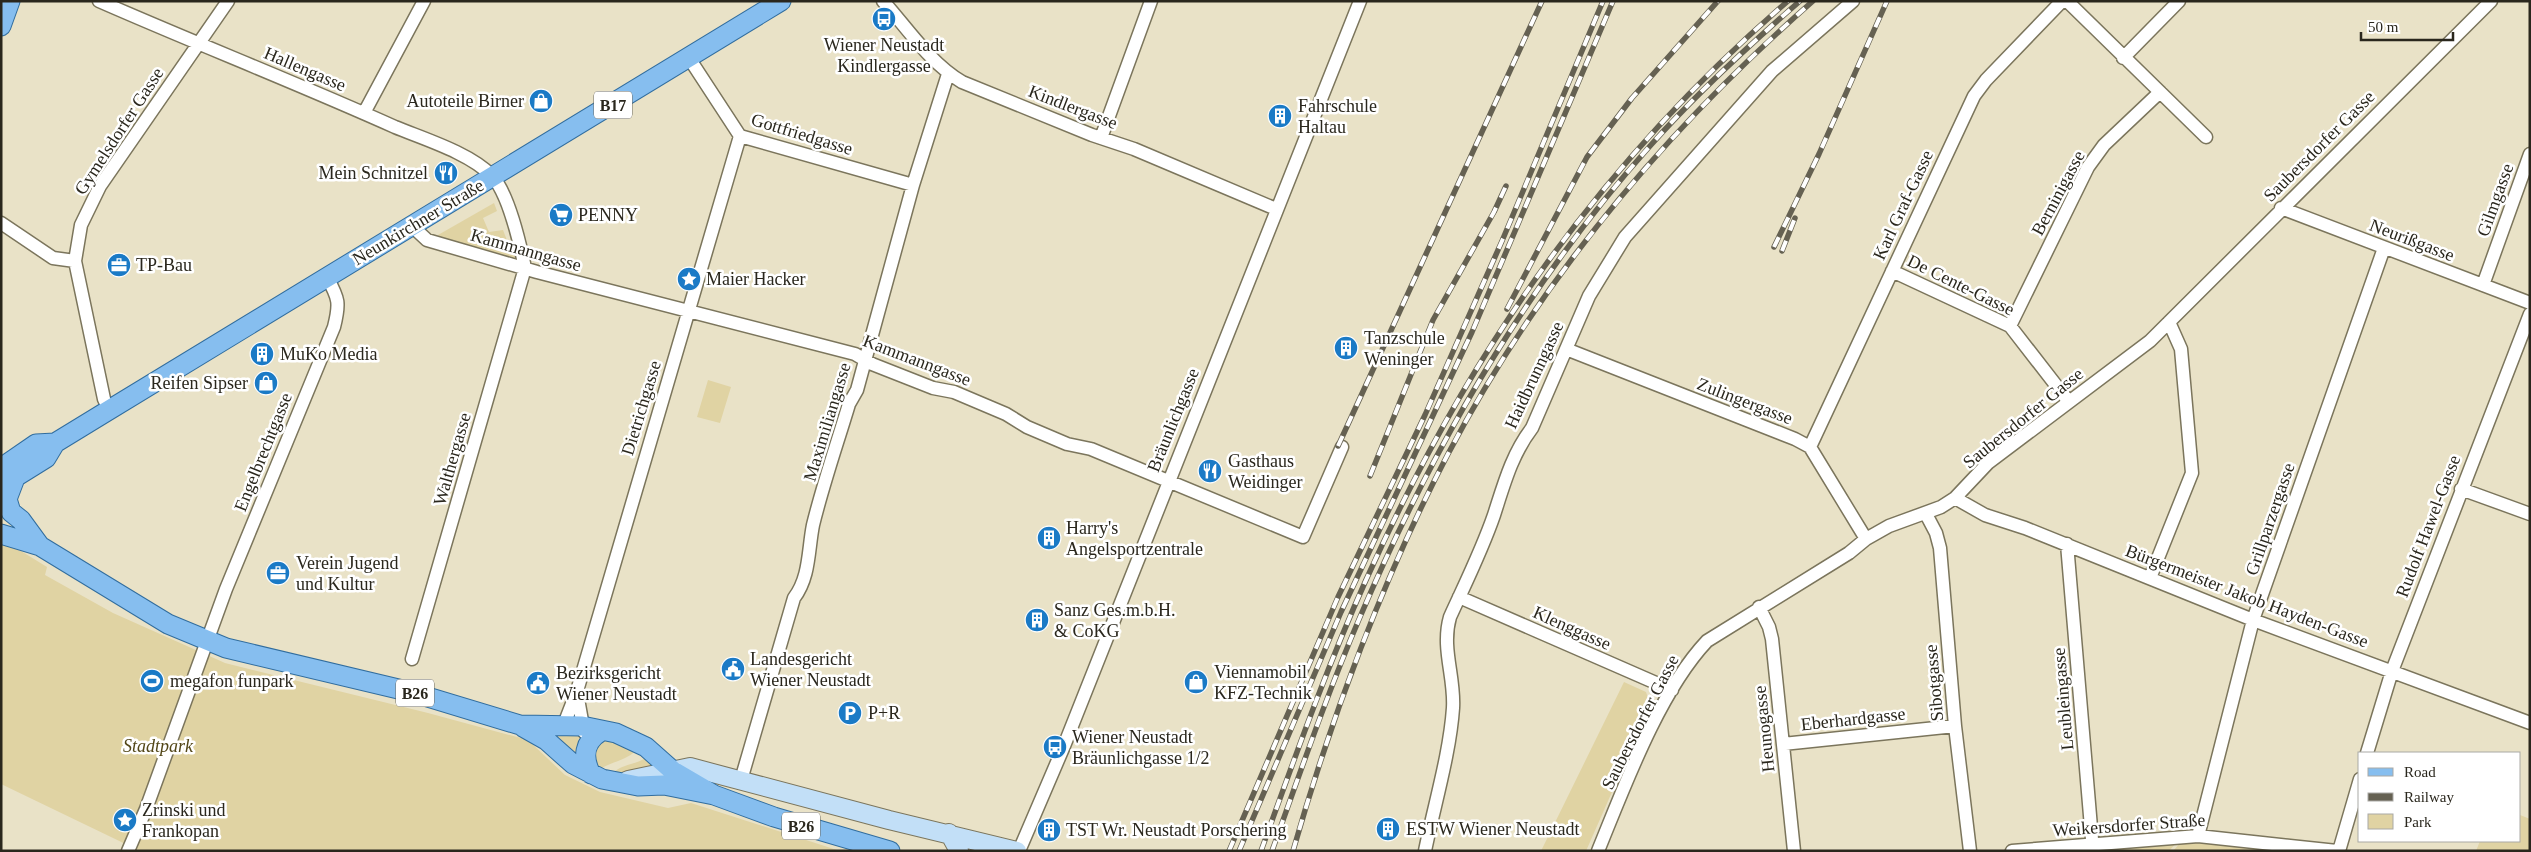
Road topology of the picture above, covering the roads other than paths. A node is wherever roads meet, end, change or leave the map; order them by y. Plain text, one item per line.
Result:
1 (10, 1) edge
2 (99, 1) edge
3 (228, 1) edge
4 (424, 1) edge
5 (781, 1) edge
6 (883, 1) edge
7 (1150, 1) edge
8 (1360, 1) edge
9 (1853, 1) edge
10 (2062, 1) edge
11 (2067, 1) edge
12 (2179, 1) edge
13 (2491, 1) edge
14 (113, 4) edge
15 (1, 26) edge
16 (200, 43) junction
17 (689, 58) junction
18 (2123, 58) junction
19 (948, 74) junction
20 (2160, 92) junction
21 (364, 113) junction
22 (740, 136) junction
23 (2206, 137) dead end
24 (1100, 138) junction
25 (2530, 154) edge
26 (493, 177) junction
27 (913, 185) junction
28 (2281, 208) junction
29 (1276, 209) junction
30 (1, 222) edge
31 (412, 226) junction
32 (2384, 248) junction
33 (75, 261) junction
34 (525, 268) junction
35 (1892, 271) junction
36 (328, 277) junction
37 (2483, 286) junction
38 (2530, 303) edge
39 (688, 311) junction
40 (2530, 314) edge
41 (2169, 322) junction
42 (2010, 326) junction
43 (1566, 349) junction
44 (865, 360) junction
45 (2069, 402) junction
46 (109, 410) junction
47 (1342, 447) dead end
48 (1810, 447) junction
49 (6, 478) edge
50 (1167, 481) junction
51 (2461, 489) junction
52 (1955, 498) junction
53 (1926, 514) junction
54 (2530, 514) edge
55 (1, 520) edge
56 (1, 534) edge
57 (1866, 539) junction
58 (35, 540) junction
59 (2067, 544) junction
60 (2150, 578) junction
61 (1459, 597) junction
62 (1759, 607) junction
63 (2253, 620) junction
64 (207, 640) junction
65 (412, 659) dead end
66 (2392, 671) junction
67 (1672, 690) junction
68 (577, 691) junction
69 (2530, 723) edge
70 (520, 725) junction
71 (1955, 726) junction
72 (563, 727) junction
73 (590, 733) junction
74 (1783, 744) junction
75 (2368, 752) edge
76 (673, 771) junction
77 (591, 774) junction
78 (741, 780) junction
79 (623, 784) junction
80 (2358, 786) edge
81 (714, 796) junction
82 (949, 834) junction
83 (2198, 836) junction
84 (2093, 847) edge
85 (128, 851) edge
86 (890, 851) edge
87 (959, 851) edge
88 (1018, 851) edge
89 (1425, 851) edge
90 (1598, 851) edge
91 (1794, 851) edge
92 (1970, 851) edge
93 (2012, 851) edge
94 (2338, 851) edge

1 - 15 main road
2 - 14 street, Hallengasse
3 - 16 street, Gymelsdorfer Gasse
4 - 21 street
5 - 17 main road, Neunkirchner Straße / B17
6 - 19 street, Kindlergasse
7 - 24 street
8 - 29 street, Bräunlichgasse
9 - 43 street, Haidbrunngasse
10 - 35 street, Karl Graf-Gasse
11 - 18 street
12 - 18 street
13 - 28 street, Saubersdorfer Gasse
14 - 16 street, Hallengasse
16 - 21 street, Hallengasse
16 - 33 street, Gymelsdorfer Gasse
17 - 22 street, Gottfriedgasse
17 - 26 main road, Neunkirchner Straße / B17
18 - 20 street
19 - 24 street, Kindlergasse
19 - 27 street, Maximiliangasse
20 - 23 street
20 - 42 street, Berninigasse
21 - 26 street, Hallengasse
22 - 27 street, Gottfriedgasse
22 - 39 street, Dietrichgasse
24 - 29 street, Kindlergasse
25 - 37 street, Gilmgasse
26 - 31 main road, Neunkirchner Straße / B17
26 - 34 street
27 - 44 street, Maximiliangasse
28 - 32 street, Neurißgasse
28 - 41 street, Saubersdorfer Gasse
29 - 50 street, Bräunlichgasse
30 - 33 street
31 - 34 street, Kammanngasse
31 - 36 main road, Neunkirchner Straße / B17
32 - 37 street, Neurißgasse
32 - 63 street, Grillparzergasse
33 - 46 street, Gymelsdorfer Gasse
34 - 39 street, Kammanngasse
34 - 65 street, Walthergasse
35 - 42 street, De Cente-Gasse
35 - 48 street, Karl Graf-Gasse
36 - 46 main road, Neunkirchner Straße / B17
36 - 64 street, Engelbrechtgasse
37 - 38 street, Neurißgasse
39 - 44 street, Kammanngasse
39 - 68 street, Dietrichgasse
40 - 51 street, Rudolf Hawel-Gasse
41 - 45 street, Saubersdorfer Gasse
41 - 60 street
42 - 45 street, De Cente-Gasse
43 - 48 street, Zulingergasse
43 - 61 street, Haidbrunngasse
44 - 50 street, Kammanngasse
44 - 78 street, Maximiliangasse
45 - 52 street, Saubersdorfer Gasse
46 - 49 main road, Neunkirchner Straße / B17
47 - 50 street, Kammanngasse
48 - 57 street
49 - 58 main road, B26
50 - 88 street, Bräunlichgasse
51 - 54 street
51 - 66 street, Rudolf Hawel-Gasse
52 - 53 street, Saubersdorfer Gasse
52 - 59 street, Bürgermeister Jakob Hayden-Gasse
53 - 57 street, Saubersdorfer Gasse
53 - 71 street, Sibotgasse
55 - 58 main road, B26
56 - 58 main road, B26
57 - 62 street, Saubersdorfer Gasse
58 - 64 main road, B26
59 - 60 street, Bürgermeister Jakob Hayden-Gasse
59 - 84 street, Leubleingasse
60 - 63 street, Bürgermeister Jakob Hayden-Gasse
61 - 67 street, Klenggasse
61 - 89 street, Haidbrunngasse
62 - 67 street, Saubersdorfer Gasse
62 - 74 street, Heunogasse
63 - 66 street, Bürgermeister Jakob Hayden-Gasse
63 - 83 street, Grillparzergasse
64 - 70 main road, B26
64 - 85 street, Engelbrechtgasse
66 - 69 street, Bürgermeister Jakob Hayden-Gasse
66 - 75 street, Rudolf Hawel-Gasse
67 - 90 street, Saubersdorfer Gasse
68 - 72 street, Dietrichgasse
68 - 73 street, Dietrichgasse
70 - 72 main road, B26
70 - 77 main road, B26
71 - 74 street, Eberhardgasse
71 - 92 street, Sibotgasse
72 - 73 main road, B26
73 - 76 main road, B26
73 - 77 main road
74 - 91 street, Heunogasse
76 - 78 street
76 - 79 street
76 - 81 main road, B26
77 - 79 main road, B26
78 - 82 street
79 - 81 main road, B26
80 - 94 street
81 - 86 main road, B26
82 - 87 street
82 - 88 street
83 - 84 street, Weikersdorfer Straße
83 - 94 street, Weikersdorfer Straße
84 - 93 street, Weikersdorfer Straße

